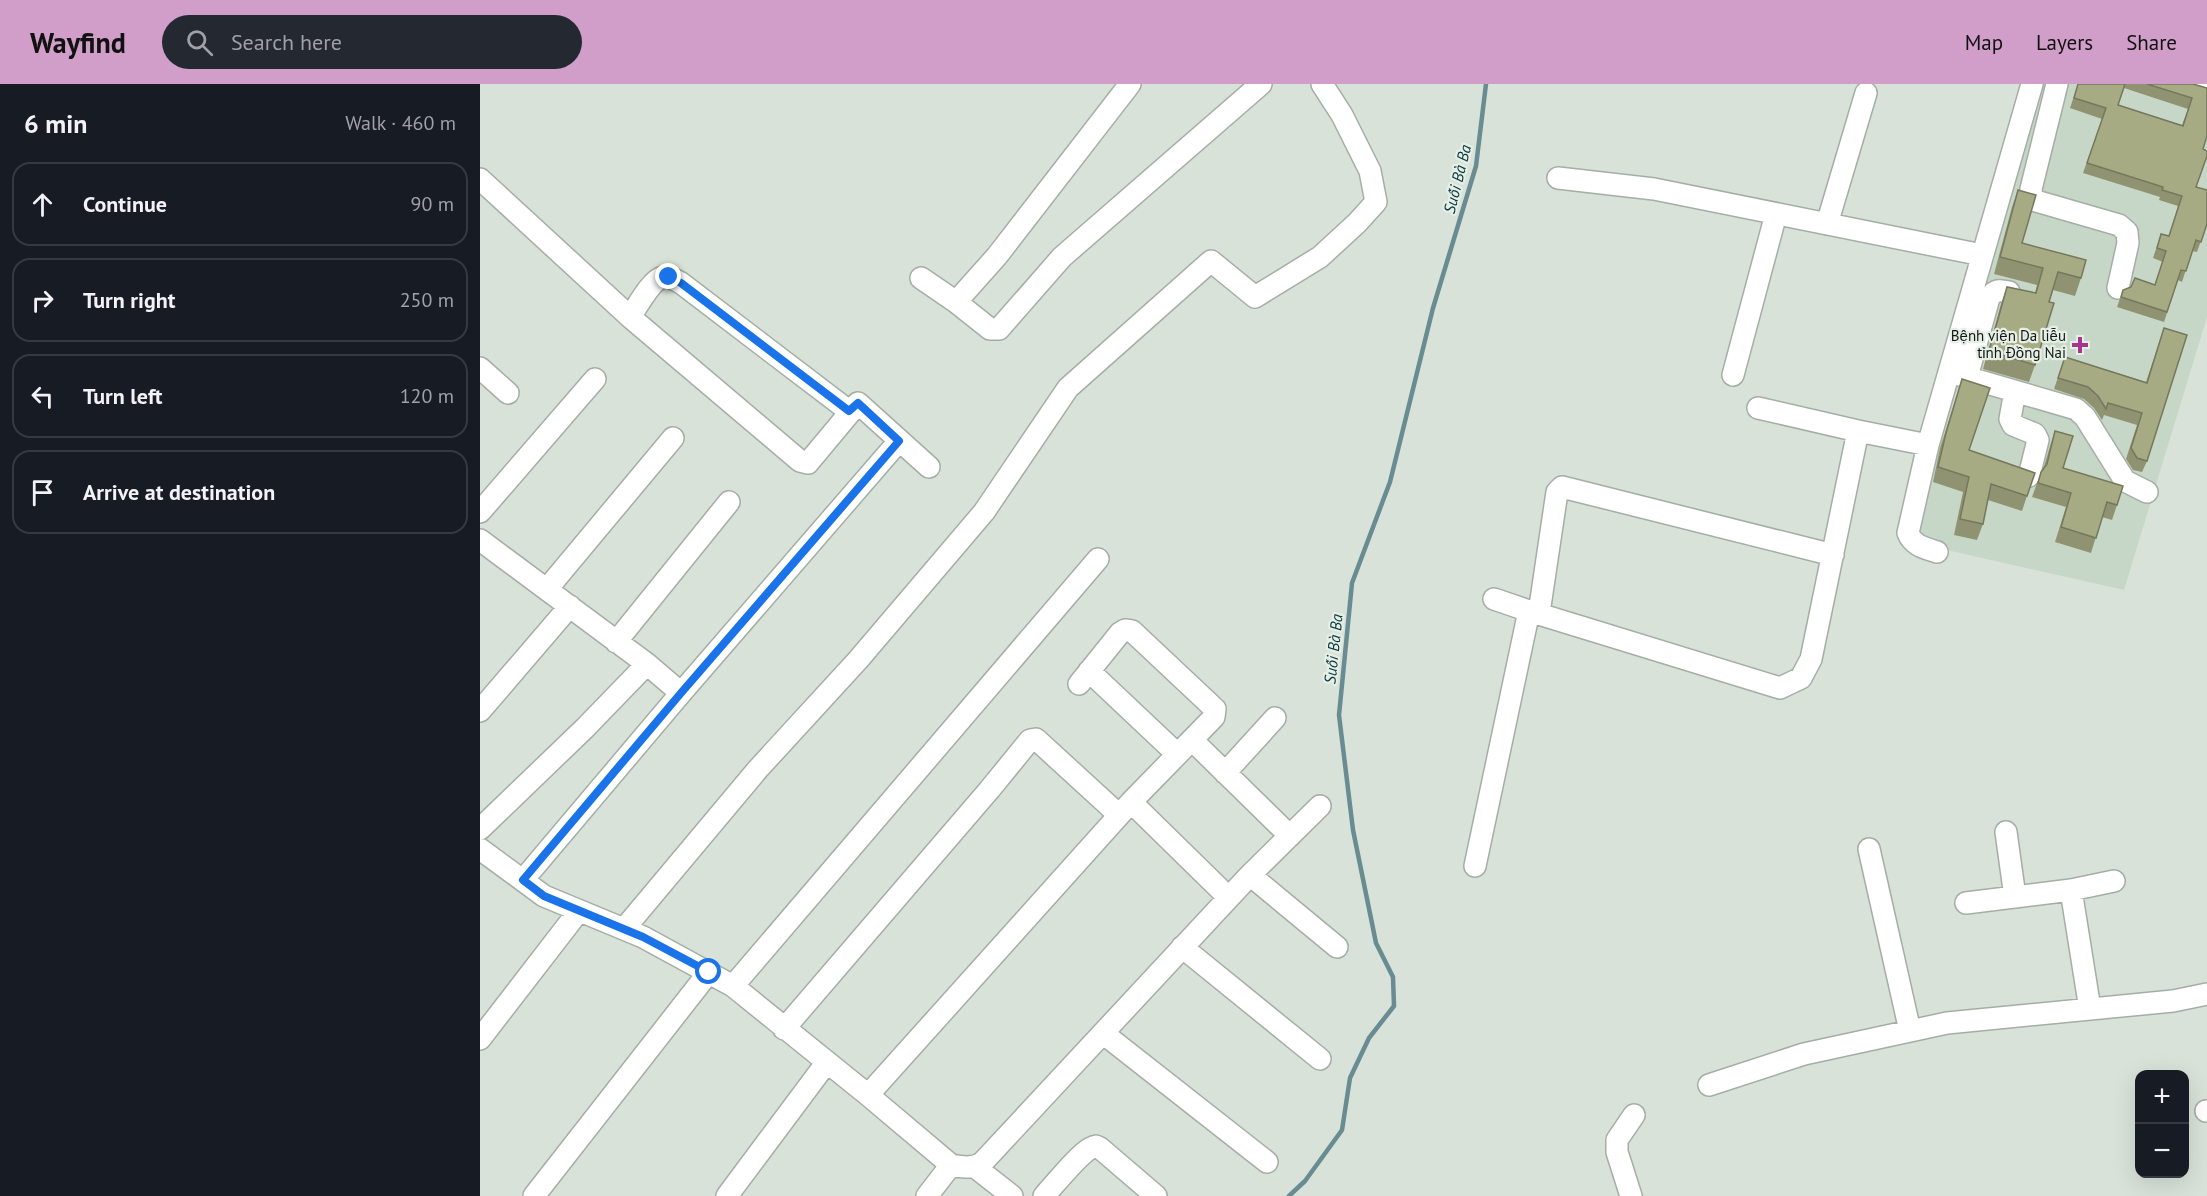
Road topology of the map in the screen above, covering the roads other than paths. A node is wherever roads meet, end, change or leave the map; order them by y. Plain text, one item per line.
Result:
1 (1130, 84) edge
2 (1261, 84) edge
3 (1322, 84) edge
4 (2032, 84) edge
5 (2057, 84) edge
6 (2203, 84) edge
7 (2207, 86) edge
8 (1866, 93) dead end
9 (1558, 178) dead end
10 (480, 179) edge
11 (1776, 214) junction
12 (1827, 224) junction
13 (1982, 255) junction
14 (921, 278) dead end
15 (2118, 288) dead end
16 (2009, 292) edge
17 (956, 302) junction
18 (630, 317) junction
19 (480, 368) edge
20 (1733, 375) dead end
21 (1958, 375) junction
22 (595, 379) dead end
23 (2015, 391) junction
24 (508, 393) dead end
25 (1758, 408) dead end
26 (849, 411) junction
27 (1858, 430) junction
28 (673, 438) dead end
29 (899, 441) junction
30 (1928, 445) junction
31 (929, 467) dead end
32 (2029, 476) edge
33 (2147, 492) dead end
34 (729, 502) dead end
35 (480, 512) edge
36 (480, 540) edge
37 (1937, 552) dead end
38 (1833, 555) junction
39 (1098, 559) dead end
40 (548, 589) junction
41 (1494, 599) dead end
42 (570, 606) junction
43 (1534, 612) junction
44 (616, 642) junction
45 (647, 664) junction
46 (681, 693) junction
47 (480, 711) edge
48 (1275, 718) dead end
49 (1184, 747) junction
50 (1226, 773) junction
51 (1320, 806) dead end
52 (1125, 809) junction
53 (480, 829) edge
54 (2006, 832) dead end
55 (1290, 836) junction
56 (480, 849) edge
57 (1869, 849) dead end
58 (1474, 866) dead end
59 (1250, 874) junction
60 (523, 880) junction
61 (2114, 881) dead end
62 (2071, 890) junction
63 (1228, 897) junction
64 (2014, 897) junction
65 (1966, 903) dead end
66 (578, 912) junction
67 (624, 929) junction
68 (1182, 947) junction
69 (1337, 947) dead end
70 (709, 972) junction
71 (733, 986) junction
72 (2207, 994) edge
73 (2090, 1009) junction
74 (784, 1029) junction
75 (1910, 1031) junction
76 (1104, 1034) junction
77 (480, 1039) edge
78 (1320, 1059) dead end
79 (827, 1062) junction
80 (1709, 1085) dead end
81 (868, 1095) junction
82 (1634, 1115) dead end
83 (1267, 1162) dead end
84 (951, 1165) junction
85 (975, 1167) junction
86 (534, 1196) edge
87 (727, 1196) edge
88 (927, 1196) edge
89 (1012, 1196) edge
90 (1044, 1196) edge
91 (1156, 1196) edge
92 (1630, 1196) edge

1 - 17 street
2 - 17 street
3 - 67 street
4 - 13 street
5 - 15 street
6 - 7 street
8 - 12 street
9 - 11 street
10 - 18 street
11 - 12 street
11 - 20 street
12 - 13 street
13 - 21 street
14 - 17 street
16 - 21 street
18 - 26 street
18 - 26 street
19 - 24 street
21 - 23 street
21 - 30 street
22 - 35 street
23 - 32 street
23 - 33 street
25 - 27 street
26 - 29 street
27 - 30 street
27 - 38 street
28 - 40 street
29 - 31 street
29 - 46 street
30 - 37 street
34 - 44 street
36 - 40 street
38 - 43 street
38 - 43 street
39 - 71 street
40 - 42 street
41 - 43 street
42 - 44 street
42 - 47 street
43 - 58 street
44 - 45 street
45 - 46 street
45 - 53 street
46 - 60 street
48 - 50 street
49 - 49 street
49 - 50 street
49 - 52 street
50 - 55 street
51 - 55 street
52 - 63 street
52 - 74 street
52 - 81 street
54 - 64 street
55 - 59 street
56 - 60 street
57 - 75 street
59 - 63 street
59 - 69 street
60 - 66 street
61 - 62 street
62 - 64 street
62 - 73 street
63 - 68 street
64 - 65 street
66 - 67 street
66 - 77 street
67 - 70 street
68 - 76 street
68 - 78 street
70 - 71 street
70 - 86 street
71 - 74 street
72 - 73 street
73 - 75 street
74 - 79 street
75 - 80 street
76 - 83 street
76 - 85 street
79 - 81 street
79 - 87 street
81 - 84 street
82 - 92 street
84 - 85 street
84 - 88 street
85 - 89 street
90 - 91 street

